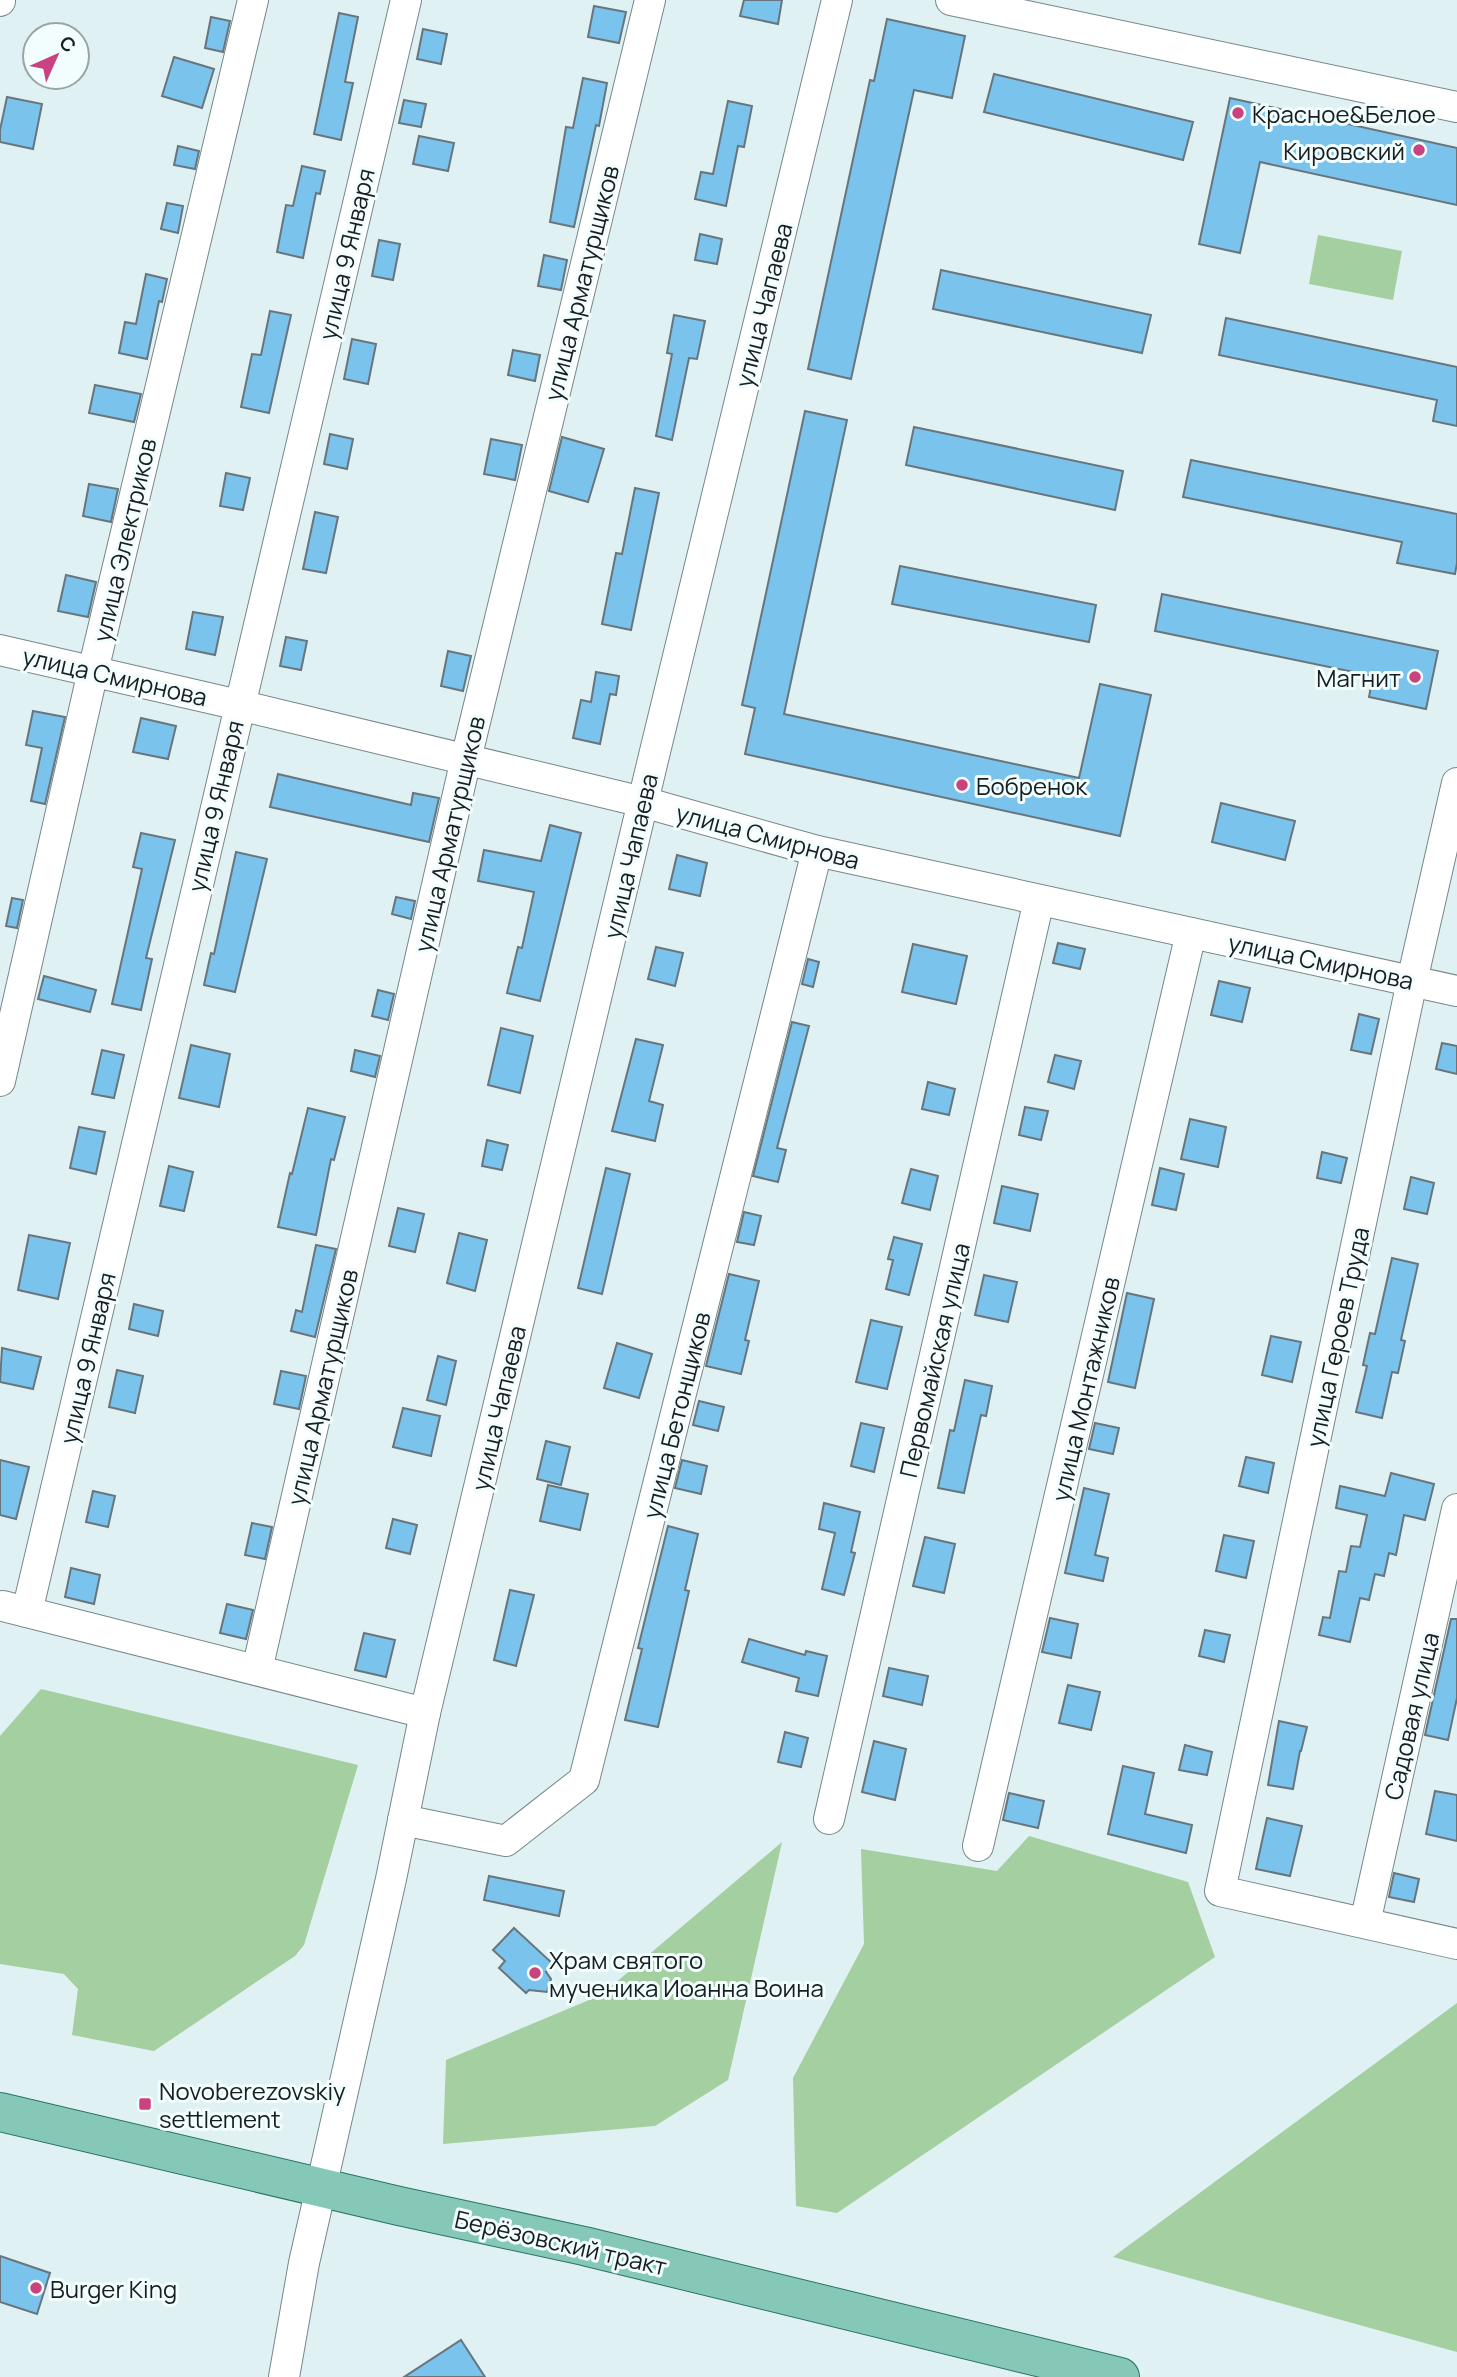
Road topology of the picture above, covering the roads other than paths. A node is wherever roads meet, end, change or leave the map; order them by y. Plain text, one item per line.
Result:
1 (253, 0) edge
2 (406, 0) edge
3 (650, 0) edge
4 (837, 0) edge
5 (951, 0) edge
6 (1457, 107) edge
7 (0, 650) edge
8 (93, 671) junction
9 (239, 705) junction
10 (466, 759) junction
11 (1457, 783) edge
12 (643, 802) junction
13 (817, 851) junction
14 (1040, 900) junction
15 (1191, 933) junction
16 (1412, 981) junction
17 (1457, 991) edge
18 (0, 1081) edge
19 (1457, 1508) edge
20 (257, 1671) junction
21 (425, 1713) junction
22 (830, 1819) dead end
23 (403, 1820) junction
24 (978, 1846) dead end
25 (1365, 1923) junction
26 (1457, 1944) edge
27 (0, 2112) edge
28 (322, 2187) junction
29 (284, 2377) edge
30 (1120, 2377) edge

1 - 8 street, улица Электриков
2 - 9 street, улица 9 Января
3 - 10 street, улица Арматурщиков
4 - 12 street, улица Чапаева
5 - 6 street
7 - 8 street, улица Смирнова
8 - 9 street, улица Смирнова
8 - 18 street, улица Электриков
9 - 10 street, улица Смирнова
9 - 20 street, улица 9 Января
10 - 12 street, улица Смирнова
10 - 20 street, улица Арматурщиков
11 - 16 street, улица Героев Труда
12 - 13 street, улица Смирнова
12 - 21 street, улица Чапаева
13 - 14 street, улица Смирнова
13 - 23 street, улица Бетонщиков
14 - 15 street, улица Смирнова
14 - 22 street, Первомайская улица
15 - 16 street, улица Смирнова
15 - 24 street, улица Монтажников
16 - 17 street, улица Смирнова
16 - 25 street, улица Героев Труда
19 - 25 street, Садовая улица
20 - 21 street
21 - 23 street, улица Чапаева
23 - 28 street, улица Чапаева
25 - 26 street
27 - 28 main road, Берёзовский тракт
28 - 29 street, улица Чапаева
28 - 30 main road, Берёзовский тракт

